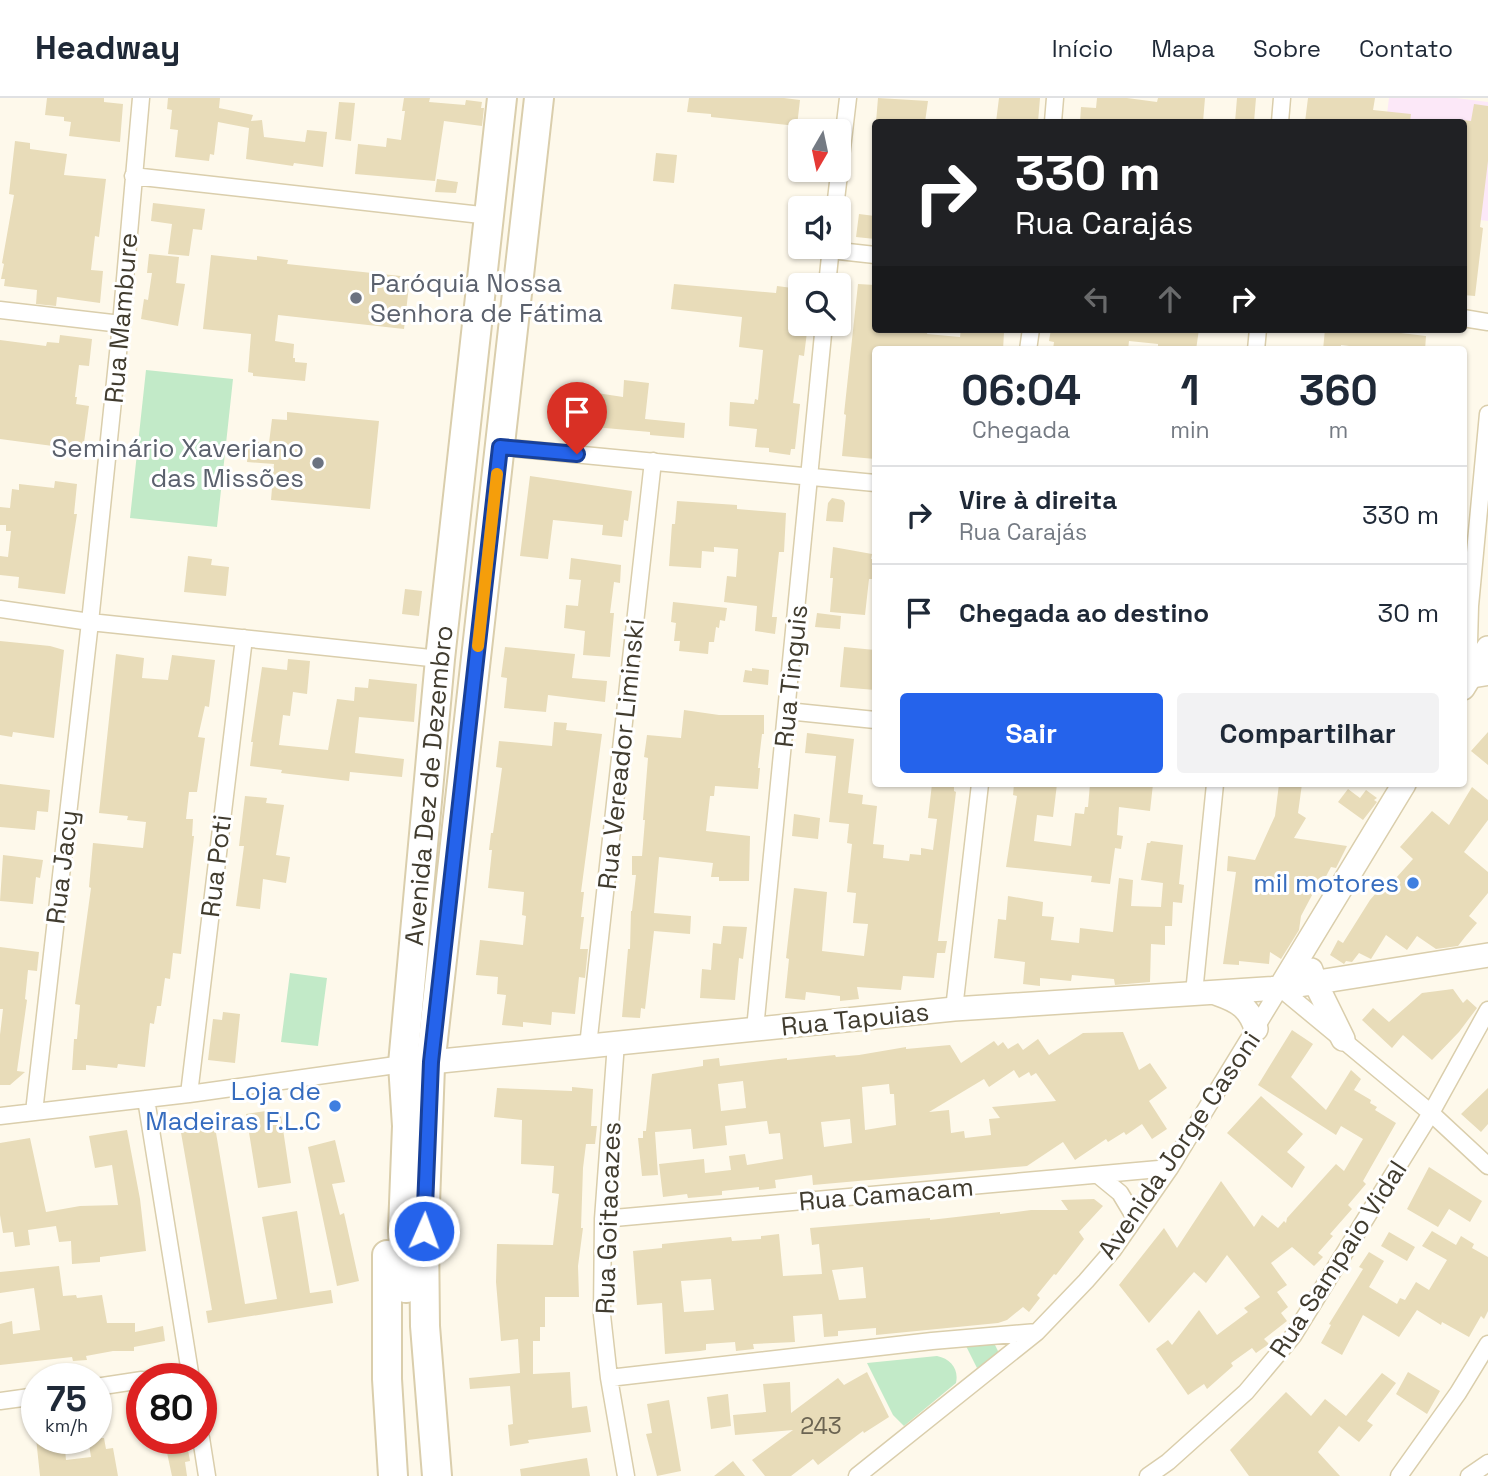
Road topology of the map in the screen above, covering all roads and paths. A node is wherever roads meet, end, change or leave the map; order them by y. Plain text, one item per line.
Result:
1 (141, 98) edge
2 (502, 98) edge
3 (539, 98) edge
4 (848, 98) edge
5 (1055, 98) edge
6 (1282, 98) edge
7 (1053, 119) edge
8 (1280, 119) edge
9 (133, 176) junction
10 (836, 196) edge
11 (490, 216) junction
12 (851, 252) edge
13 (872, 255) edge
14 (0, 310) edge
15 (1467, 319) edge
16 (1488, 322) edge
17 (121, 324) junction
18 (823, 336) edge
19 (1488, 414) edge
20 (500, 447) junction
21 (653, 461) junction
22 (811, 477) junction
23 (872, 483) edge
24 (1469, 545) edge
25 (3, 611) edge
26 (90, 622) junction
27 (244, 638) junction
28 (1488, 648) edge
29 (440, 659) junction
30 (1473, 682) edge
31 (787, 711) junction
32 (872, 720) edge
33 (980, 787) edge
34 (1215, 787) edge
35 (1402, 787) edge
36 (1309, 939) junction
37 (1485, 951) edge
38 (1315, 982) junction
39 (1280, 988) junction
40 (1203, 992) junction
41 (1304, 1007) junction
42 (954, 1009) junction
43 (1488, 1010) edge
44 (755, 1029) junction
45 (1256, 1029) junction
46 (1343, 1039) junction
47 (617, 1043) junction
48 (588, 1046) junction
49 (421, 1064) junction
50 (189, 1094) junction
51 (146, 1099) junction
52 (34, 1112) junction
53 (1431, 1112) junction
54 (0, 1116) edge
55 (1488, 1166) edge
56 (1170, 1168) junction
57 (1098, 1175) junction
58 (1135, 1218) junction
59 (603, 1219) junction
60 (1038, 1332) junction
61 (1488, 1344) edge
62 (189, 1363) edge
63 (609, 1378) junction
64 (21, 1398) edge
65 (0, 1401) edge
66 (203, 1454) edge
67 (1488, 1464) edge
68 (206, 1476) edge
69 (393, 1476) edge
70 (422, 1476) edge
71 (437, 1476) edge
72 (452, 1476) edge
73 (626, 1476) edge
74 (857, 1476) edge
75 (1148, 1476) edge
76 (1399, 1476) edge
77 (1469, 1476) edge

1 - 9 street, Rua Mambure
2 - 11 highway, Avenida Dez de Dezembro
3 - 20 highway, Avenida Dez de Dezembro
4 - 10 street
5 - 7 street
6 - 8 street
9 - 11 street
9 - 17 street, Rua Mambure
11 - 29 highway, Avenida Dez de Dezembro
12 - 13 street
14 - 17 street
15 - 16 street
17 - 26 street, Rua Mambure
18 - 22 street, Rua Tinguis
19 - 24 street
20 - 21 street
20 - 49 highway, Avenida Dez de Dezembro
21 - 22 street
21 - 48 street, Rua Vereador Liminski
22 - 23 street
22 - 31 street, Rua Tinguis
24 - 30 street
25 - 26 street
26 - 27 street
26 - 52 street, Rua Jacy
27 - 29 street
27 - 50 street, Rua Poti
28 - 30 street
29 - 49 highway, Avenida Dez de Dezembro
31 - 32 street
31 - 44 street, Rua Tinguis
33 - 42 street
34 - 40 street
35 - 36 street, Avenida Jorge Casoni
36 - 38 street
36 - 39 street, Avenida Jorge Casoni
37 - 38 street, Rua Tapuias
38 - 39 street, Rua Tapuias
38 - 46 street
39 - 40 street, Rua Tapuias
39 - 41 street
39 - 45 street, Avenida Jorge Casoni
40 - 42 street, Rua Tapuias
40 - 45 street
41 - 45 street
41 - 46 street
42 - 44 street, Rua Tapuias
43 - 53 street, Rua Sampaio Vidal
44 - 47 street, Rua Tapuias
45 - 56 street, Avenida Jorge Casoni
46 - 53 street
47 - 48 street, Rua Tapuias
47 - 59 street, Rua Goitacazes
48 - 49 street, Rua Tapuias
49 - 50 street, Rua Tapuias
49 - 69 highway
49 - 70 highway, Avenida Dez de Dezembro
49 - 71 highway, Avenida Dez de Dezembro
49 - 72 highway
50 - 51 street, Rua Tapuias
51 - 52 street, Rua Tapuias
51 - 62 street
52 - 54 street, Rua Tapuias
53 - 55 street
53 - 75 street, Rua Sampaio Vidal
56 - 57 street, Rua Camacam
56 - 58 street, Avenida Jorge Casoni
57 - 58 street
57 - 59 street, Rua Camacam
58 - 60 street, Avenida Jorge Casoni
59 - 63 street, Rua Goitacazes
60 - 63 street
60 - 74 street, Avenida Jorge Casoni
61 - 76 street
63 - 73 street, Rua Goitacazes
64 - 65 street
66 - 68 street
67 - 77 street

